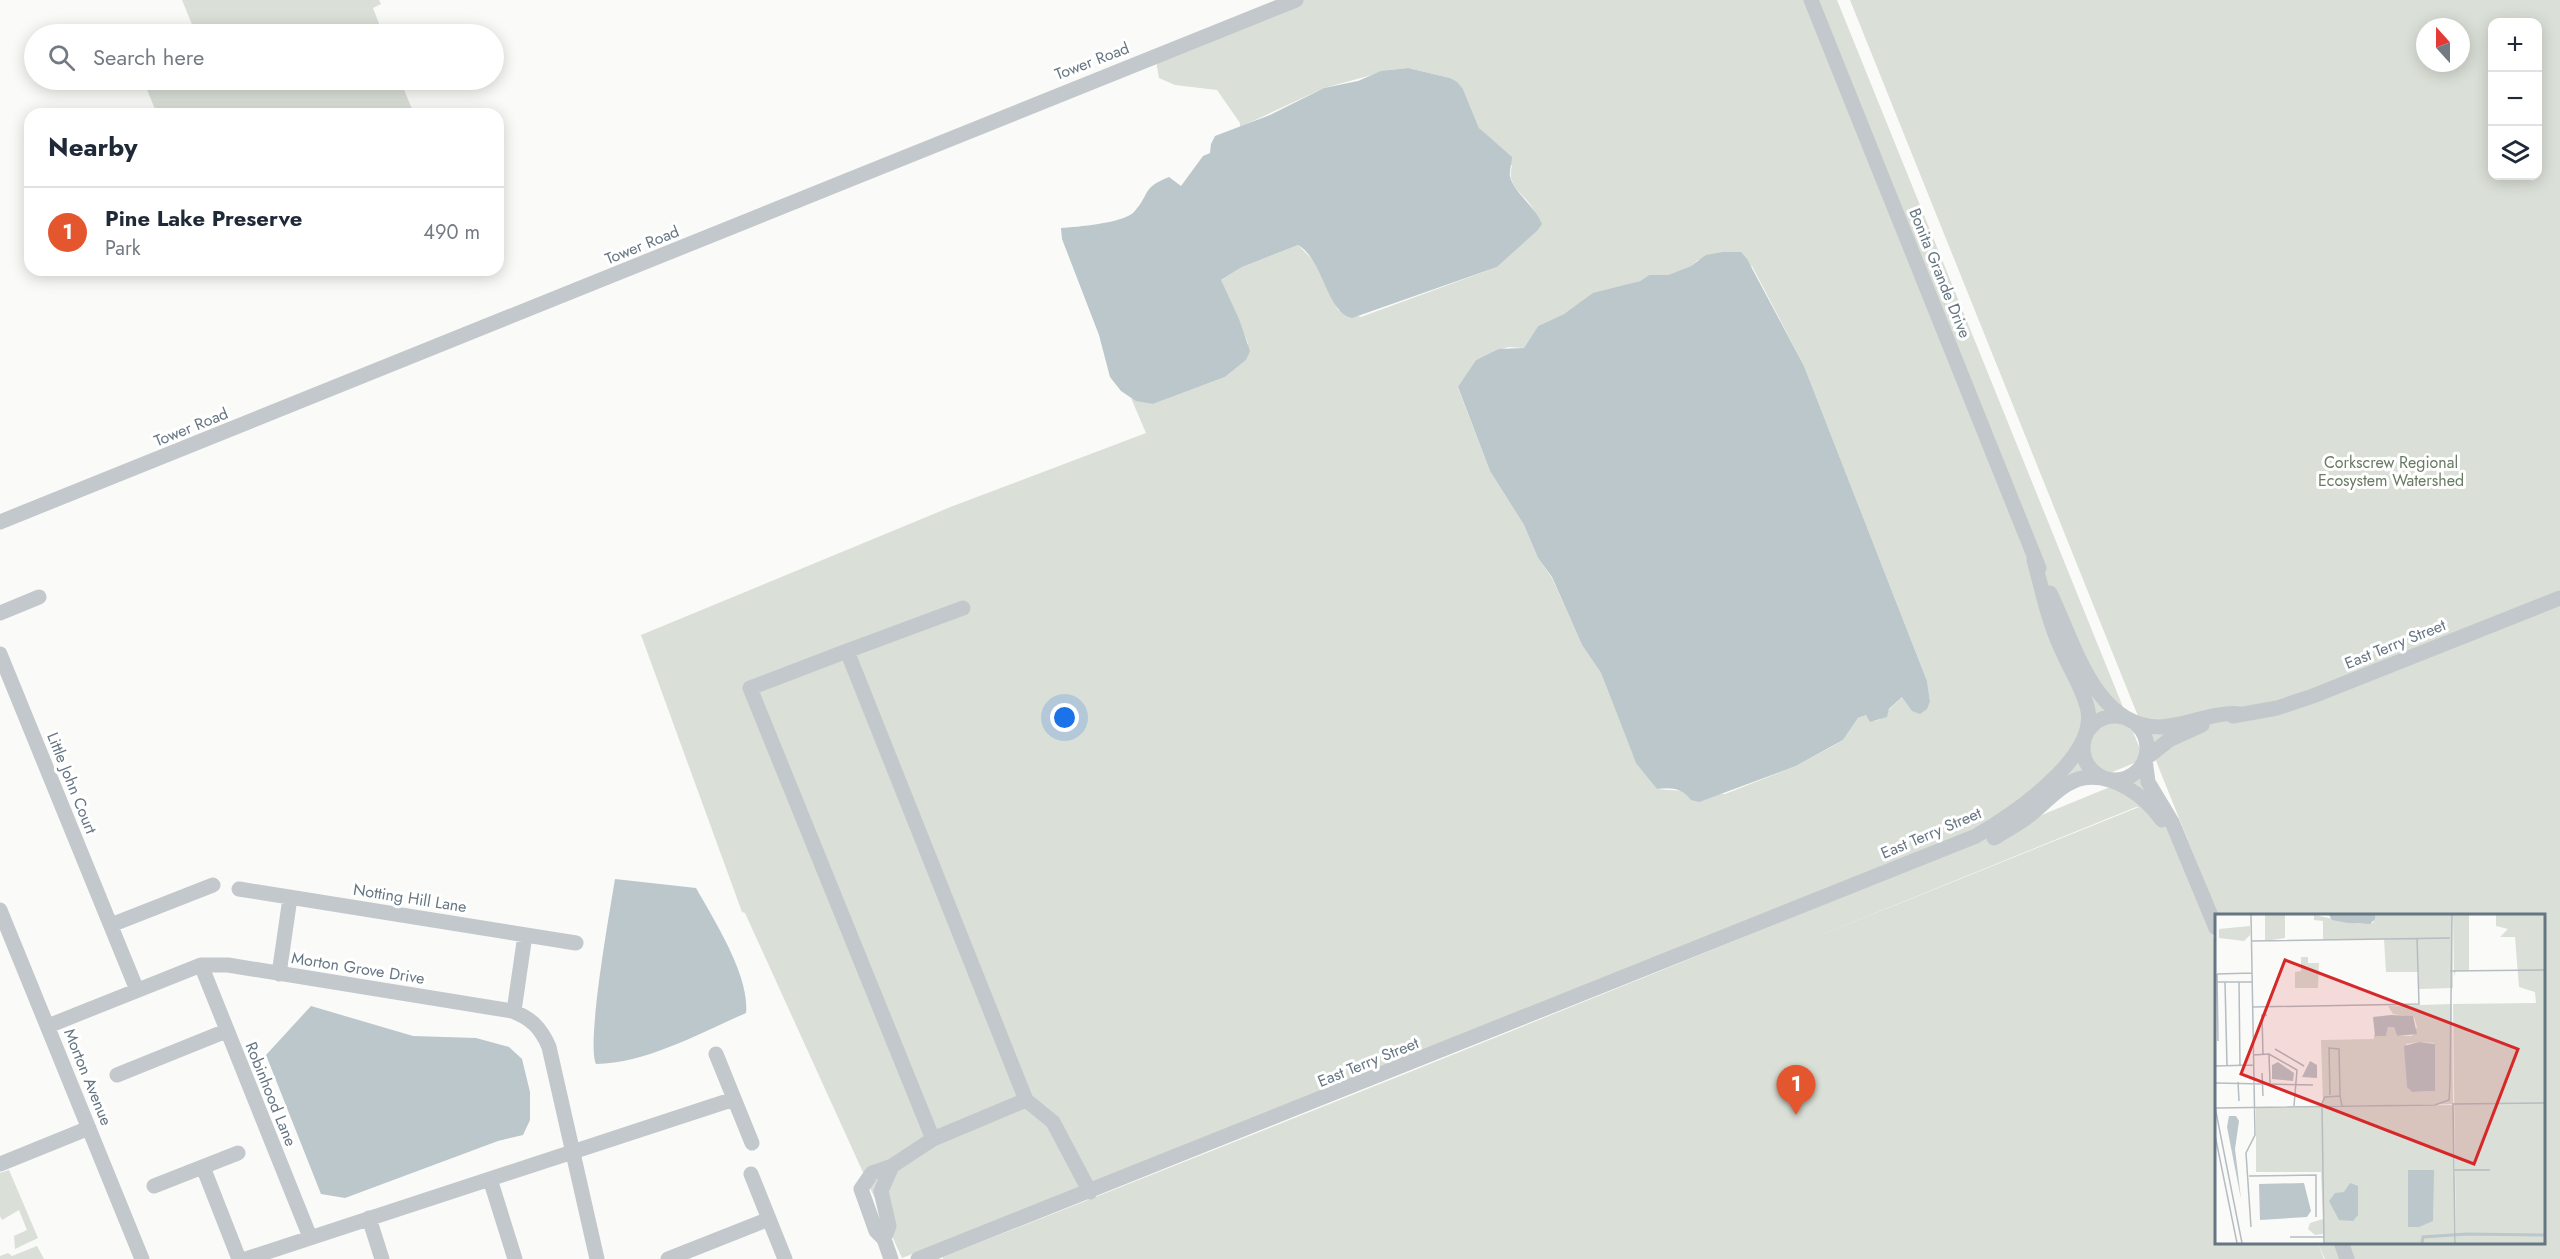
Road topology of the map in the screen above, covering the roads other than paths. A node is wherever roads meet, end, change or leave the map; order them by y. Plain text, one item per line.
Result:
1 (1296, 0) edge
2 (1811, 0) edge
3 (0, 522) edge
4 (2034, 560) junction
5 (39, 597) dead end
6 (2560, 598) edge
7 (963, 608) dead end
8 (0, 613) edge
9 (847, 651) junction
10 (0, 654) edge
11 (2241, 714) junction
12 (2134, 723) junction
13 (2085, 737) junction
14 (2145, 759) junction
15 (2108, 779) junction
16 (2196, 875) junction
17 (213, 885) dead end
18 (238, 889) dead end
19 (1830, 895) junction
20 (290, 898) junction
21 (0, 910) edge
22 (2215, 922) edge
23 (111, 925) junction
24 (525, 935) junction
25 (576, 943) dead end
26 (201, 965) junction
27 (279, 974) junction
28 (137, 990) junction
29 (514, 1011) junction
30 (48, 1026) junction
31 (226, 1031) junction
32 (716, 1054) dead end
33 (117, 1075) dead end
34 (734, 1099) junction
35 (1026, 1100) junction
36 (89, 1128) junction
37 (933, 1139) junction
38 (752, 1143) dead end
39 (238, 1153) dead end
40 (573, 1153) junction
41 (0, 1164) edge
42 (892, 1166) junction
43 (203, 1167) junction
44 (751, 1174) dead end
45 (869, 1175) junction
46 (490, 1179) junction
47 (886, 1183) junction
48 (154, 1186) dead end
49 (1090, 1192) junction
50 (369, 1218) junction
51 (769, 1219) junction
52 (310, 1237) junction
53 (884, 1239) junction
54 (2342, 1244) edge
55 (142, 1259) edge
56 (239, 1259) edge
57 (246, 1259) edge
58 (382, 1259) edge
59 (515, 1259) edge
60 (597, 1259) edge
61 (668, 1259) edge
62 (785, 1259) edge
63 (891, 1259) edge
64 (918, 1259) edge
65 (2347, 1259) edge

1 - 3 street, Tower Road
2 - 4 street, Bonita Grande Drive
4 - 12 street, Bonita Grande Drive
4 - 13 street, Bonita Grande Drive
5 - 8 street
6 - 11 street, East Terry Street
7 - 9 street
9 - 35 street
9 - 37 street
10 - 23 street, Little John Court
11 - 12 street, East Terry Street
11 - 14 street, East Terry Street
12 - 13 street
12 - 14 street
13 - 15 street
13 - 19 street, East Terry Street
14 - 15 street
14 - 16 street
15 - 16 street
15 - 19 street, East Terry Street
16 - 22 street
17 - 23 street
18 - 20 street, Notting Hill Lane
19 - 49 street, East Terry Street
20 - 24 street, Notting Hill Lane
20 - 27 street
21 - 30 street, Morton Avenue
23 - 28 street, Little John Court
24 - 25 street, Notting Hill Lane
24 - 29 street
26 - 27 street, Morton Grove Drive
26 - 28 street, Morton Grove Drive
26 - 31 street, Robinhood Lane
27 - 29 street, Morton Grove Drive
28 - 30 street, Morton Grove Drive
29 - 40 street, Morton Grove Drive
30 - 36 street, Morton Avenue
31 - 33 street
31 - 52 street, Robinhood Lane
32 - 34 street
34 - 38 street
34 - 40 street
35 - 37 street
35 - 49 street
36 - 41 street
36 - 55 street, Morton Avenue
37 - 42 street
39 - 43 street
40 - 46 street
40 - 60 street, Morton Grove Drive
42 - 45 street
42 - 47 street
43 - 48 street
43 - 56 street
44 - 51 street
45 - 47 street
45 - 53 street
46 - 50 street
46 - 59 street
47 - 53 street
49 - 64 street, East Terry Street
50 - 52 street
50 - 58 street
51 - 61 street
51 - 62 street
52 - 57 street
53 - 63 street
54 - 65 street

